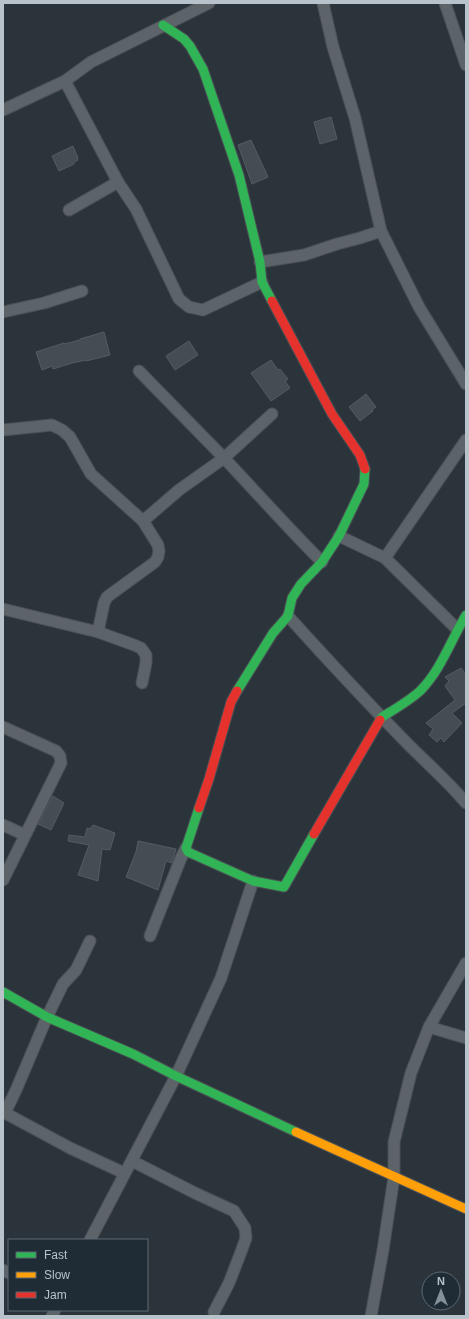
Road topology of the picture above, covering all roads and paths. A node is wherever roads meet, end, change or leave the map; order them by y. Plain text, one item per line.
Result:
1 (208, 3) edge
2 (323, 3) edge
3 (445, 3) edge
4 (163, 25) junction
5 (464, 52) edge
6 (466, 65) edge
7 (65, 81) junction
8 (3, 110) edge
9 (118, 182) junction
10 (69, 210) dead end
11 (381, 231) junction
12 (260, 262) junction
13 (262, 282) junction
14 (82, 291) dead end
15 (3, 312) edge
16 (139, 371) dead end
17 (466, 384) edge
18 (272, 414) dead end
19 (3, 430) edge
20 (466, 440) edge
21 (224, 458) junction
22 (143, 521) junction
23 (339, 536) junction
24 (385, 558) junction
25 (322, 562) junction
26 (3, 609) edge
27 (466, 615) edge
28 (288, 616) junction
29 (457, 629) junction
30 (98, 632) junction
31 (142, 683) dead end
32 (382, 717) junction
33 (3, 727) edge
34 (466, 803) edge
35 (3, 825) edge
36 (25, 835) junction
37 (186, 848) junction
38 (3, 880) edge
39 (253, 881) junction
40 (150, 936) dead end
41 (90, 942) dead end
42 (466, 963) edge
43 (3, 992) edge
44 (47, 1017) junction
45 (429, 1027) junction
46 (466, 1038) edge
47 (176, 1076) junction
48 (4, 1113) edge
49 (132, 1161) junction
50 (124, 1174) junction
51 (394, 1177) junction
52 (466, 1209) edge
53 (91, 1239) edge
54 (214, 1312) dead end
55 (371, 1316) edge

1 - 4 street
2 - 11 street
3 - 5 street
4 - 7 street
4 - 12 street
5 - 6 street
7 - 8 street
7 - 9 street
9 - 10 street
9 - 13 street
11 - 12 street
11 - 17 street
12 - 13 street
13 - 23 street
14 - 15 street
16 - 21 street
18 - 21 street
19 - 22 street
20 - 24 street
21 - 22 street
21 - 25 street
22 - 30 street
23 - 24 street
23 - 25 street
24 - 29 street
25 - 28 street
26 - 30 street
27 - 29 street
28 - 32 street
28 - 37 street
29 - 32 street
30 - 31 street
32 - 34 street
32 - 39 street
33 - 36 street
35 - 36 street
36 - 38 street
37 - 39 street
37 - 40 street
39 - 47 street
41 - 44 street
42 - 45 street
43 - 44 street
44 - 47 street
44 - 48 street
45 - 46 street
45 - 51 street
47 - 49 street
47 - 51 street
48 - 50 street
49 - 50 street
49 - 54 street
50 - 53 street
51 - 52 street
51 - 55 street

